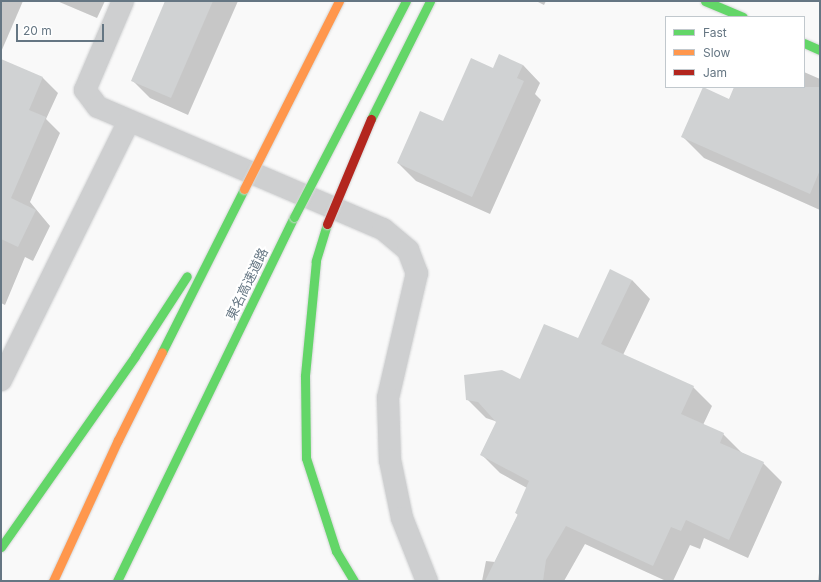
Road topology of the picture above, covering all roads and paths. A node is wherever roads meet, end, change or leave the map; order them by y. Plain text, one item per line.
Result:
1 (123, 1) edge
2 (339, 1) edge
3 (406, 1) edge
4 (430, 1) edge
5 (705, 1) edge
6 (741, 16) edge
7 (805, 43) edge
8 (820, 50) edge
9 (129, 121) junction
10 (244, 189) junction
11 (1, 380) edge
12 (1, 547) edge
13 (53, 581) edge
14 (117, 581) edge
15 (354, 581) edge
16 (428, 581) edge

1 - 9 street
2 - 10 main road, bridge
3 - 14 main road, 東名高速道路, bridge
4 - 15 main road, bridge
5 - 6 main road
7 - 8 main road
9 - 11 street
9 - 16 street
10 - 12 main road
10 - 13 main road

